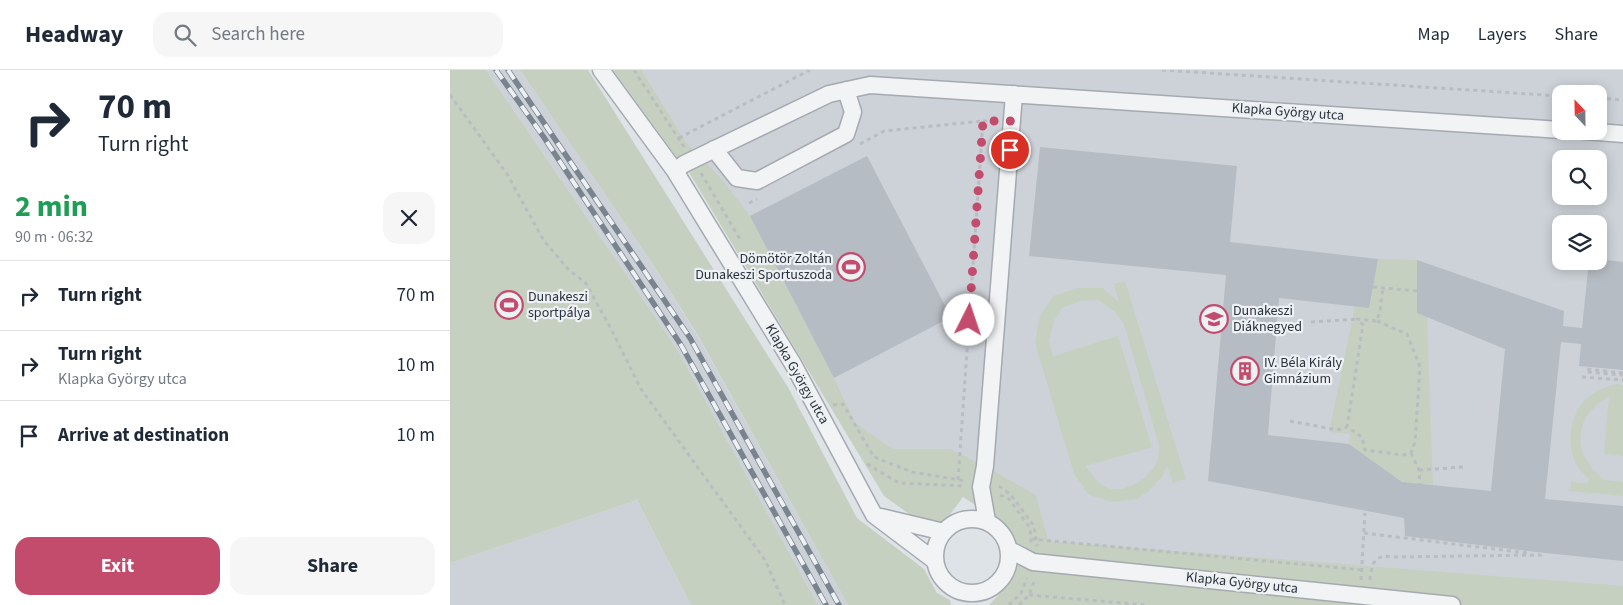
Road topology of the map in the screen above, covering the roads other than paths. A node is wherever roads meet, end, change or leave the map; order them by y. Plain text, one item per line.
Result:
1 (601, 70) edge
2 (846, 90) junction
3 (1014, 94) junction
4 (1552, 129) edge
5 (1608, 133) edge
6 (1623, 134) edge
7 (714, 149) junction
8 (675, 171) junction
9 (874, 515) junction
10 (987, 521) junction
11 (944, 532) junction
12 (1010, 550) junction
13 (935, 561) junction
14 (1037, 562) junction
15 (1006, 572) junction
16 (957, 597) edge
17 (981, 599) edge
18 (1452, 605) edge

1 - 8 street, Klapka György utca
2 - 3 street, Klapka György utca
2 - 7 street, Klapka György utca
2 - 7 street
3 - 4 street, Klapka György utca
3 - 10 street
5 - 6 street
7 - 8 street, Klapka György utca
8 - 9 street, Klapka György utca
9 - 11 street
9 - 13 street, Klapka György utca
10 - 11 street
10 - 12 street
11 - 13 street
12 - 14 street, Klapka György utca
12 - 15 street
13 - 16 street
14 - 15 street, Klapka György utca
14 - 18 street, Klapka György utca
15 - 17 street
16 - 17 street

